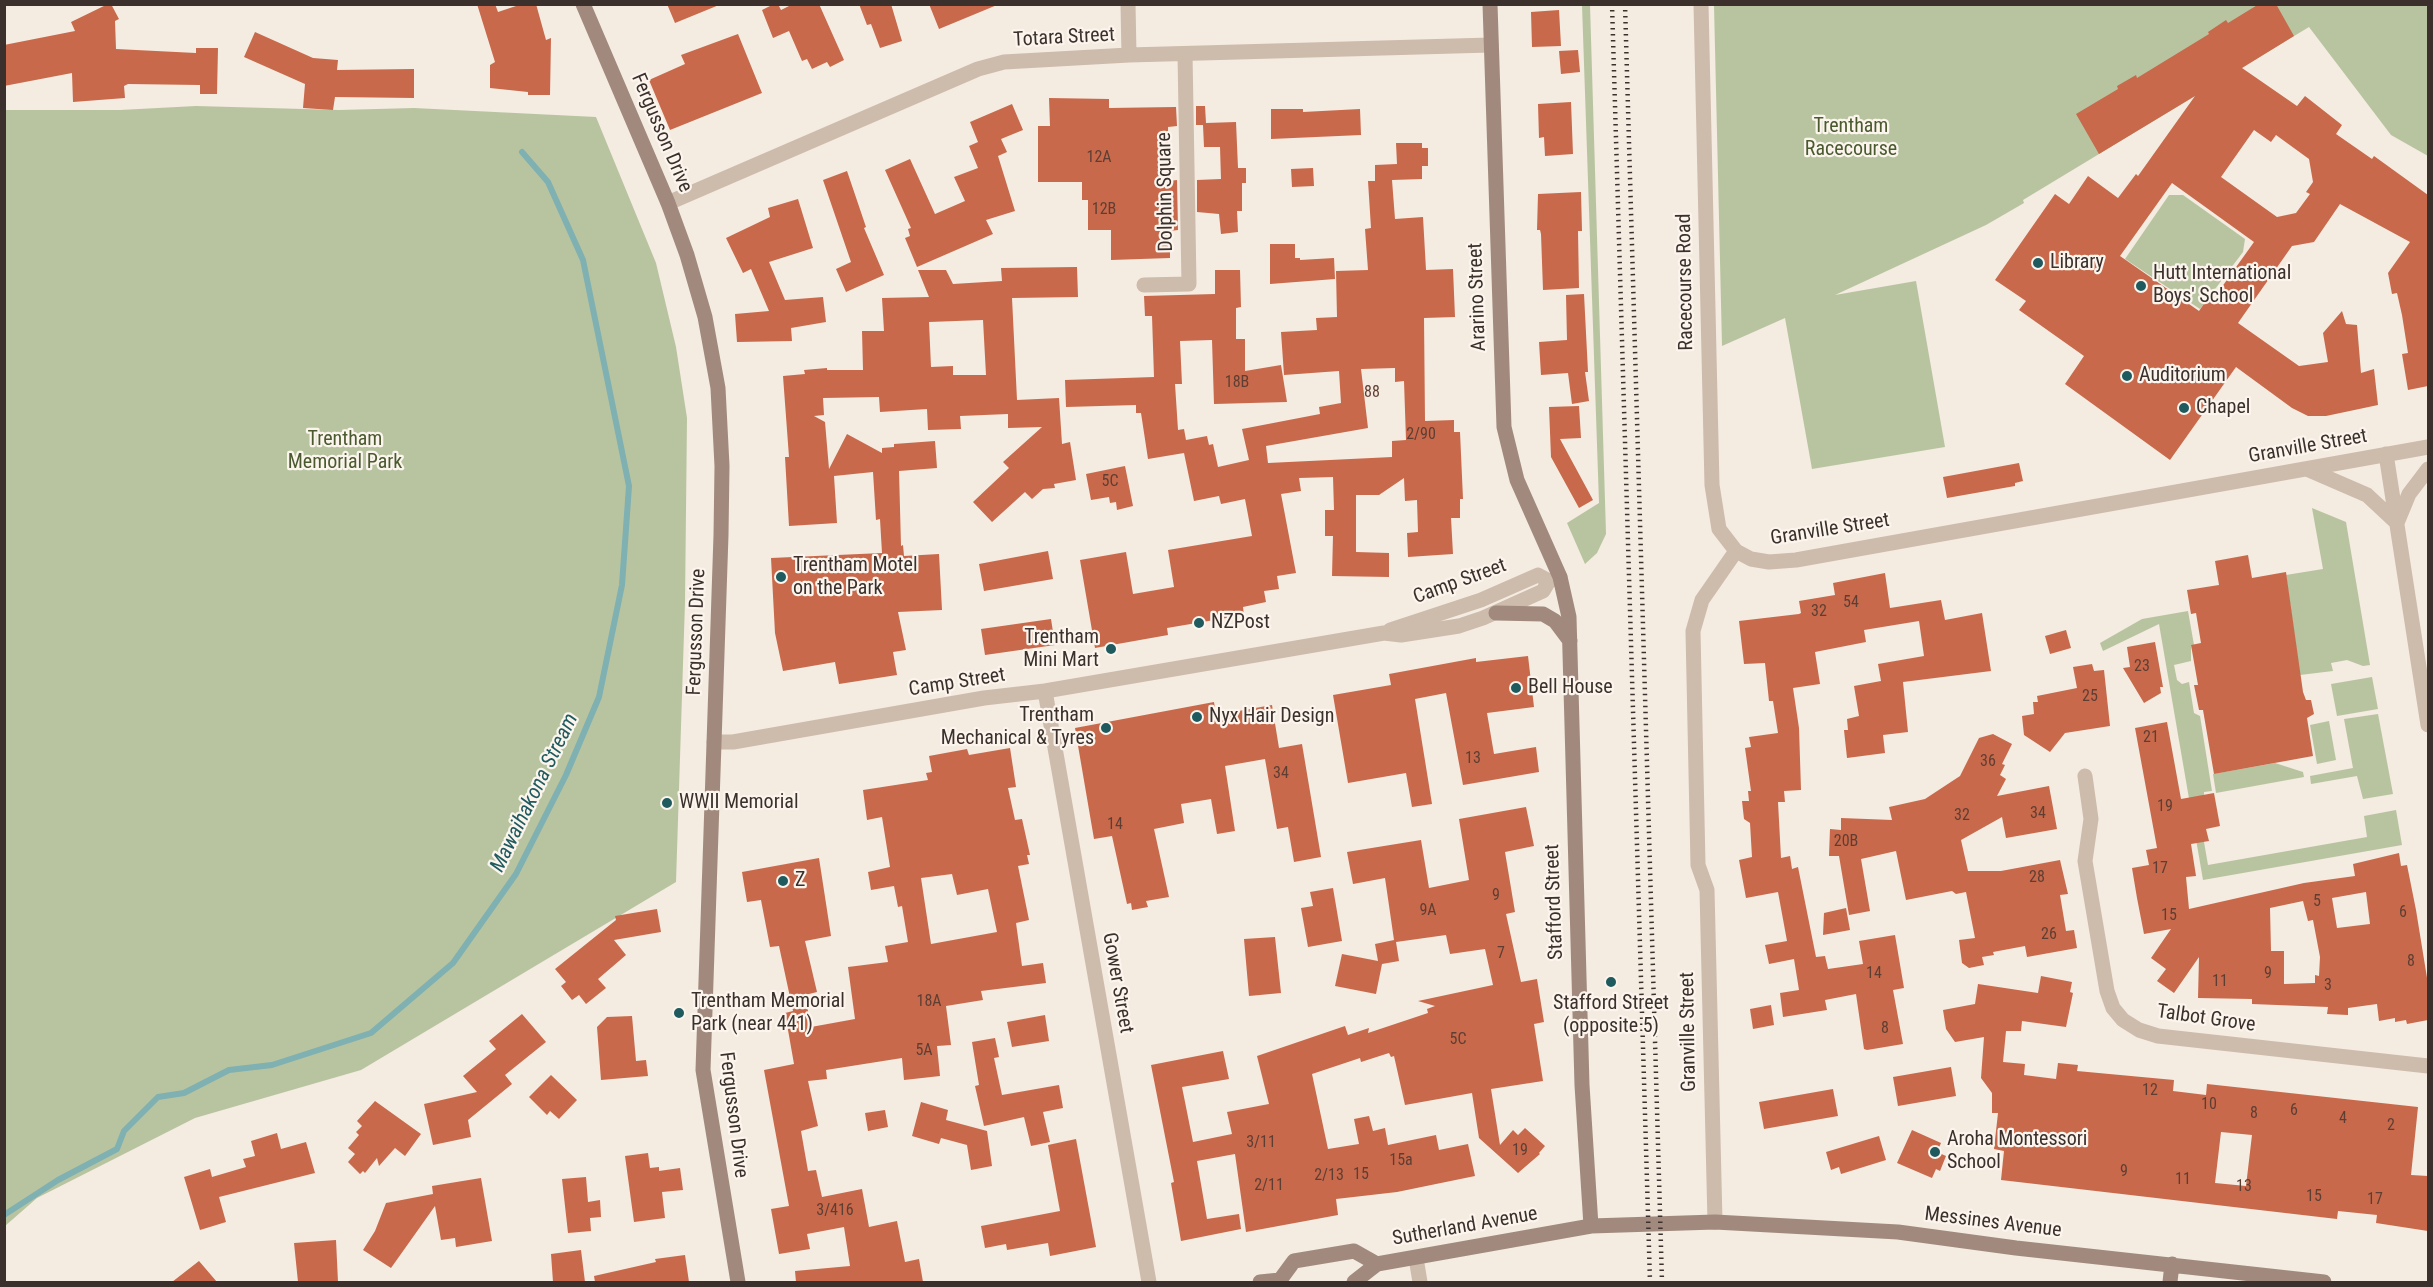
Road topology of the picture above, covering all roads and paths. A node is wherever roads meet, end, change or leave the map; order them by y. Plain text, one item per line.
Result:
1 (583, 4) edge
2 (1128, 4) edge
3 (1490, 4) edge
4 (1701, 4) edge
5 (1491, 45) junction
6 (1185, 54) junction
7 (1129, 55) junction
8 (668, 202) junction
9 (1144, 285) dead end
10 (2428, 447) edge
11 (2386, 454) junction
12 (2307, 469) junction
13 (2428, 469) edge
14 (2397, 524) junction
15 (1736, 551) junction
16 (1554, 579) junction
17 (1496, 613) junction
18 (1384, 633) junction
19 (1570, 641) junction
20 (1045, 691) junction
21 (2428, 725) edge
22 (714, 742) junction
23 (2085, 776) dead end
24 (2428, 1066) edge
25 (1715, 1222) junction
26 (1655, 1224) joint
27 (1591, 1226) junction
28 (1416, 1258) junction
29 (1377, 1264) junction
30 (2172, 1264) junction
31 (1282, 1281) edge
32 (738, 1282) edge
33 (1149, 1282) edge
34 (1262, 1282) edge
35 (1354, 1282) edge
36 (1420, 1282) edge
37 (2170, 1282) edge
38 (2324, 1282) edge

1 - 8 street, Fergusson Drive
2 - 7 street
3 - 5 street, Ararino Street
4 - 15 street, Racecourse Road
5 - 6 street, Totara Street
5 - 16 street, Ararino Street
6 - 7 street, Totara Street
6 - 9 street, Dolphin Square
7 - 8 street, Totara Street
8 - 22 street, Fergusson Drive
10 - 11 street, Granville Street
11 - 12 street, Granville Street
11 - 14 street
12 - 14 street
12 - 15 street, Granville Street
13 - 14 street
14 - 21 street
15 - 25 street, Granville Street
16 - 17 street, Camp Street
16 - 18 street, Camp Street
16 - 19 street, Stafford Street
17 - 18 street, Camp Street
17 - 19 street
18 - 20 street, Camp Street
19 - 27 street, Stafford Street
20 - 22 street, Camp Street
20 - 33 street, Gower Street
22 - 32 street, Fergusson Drive
23 - 24 street, Talbot Grove
25 - 26 street, Messines Avenue
25 - 30 street, Messines Avenue
26 - 27 street, Sutherland Avenue
27 - 28 street, Sutherland Avenue
28 - 29 street, Sutherland Avenue
28 - 36 street
29 - 31 street, Sutherland Avenue
29 - 35 street
30 - 37 street
30 - 38 street, Messines Avenue
31 - 34 street, Sutherland Avenue

